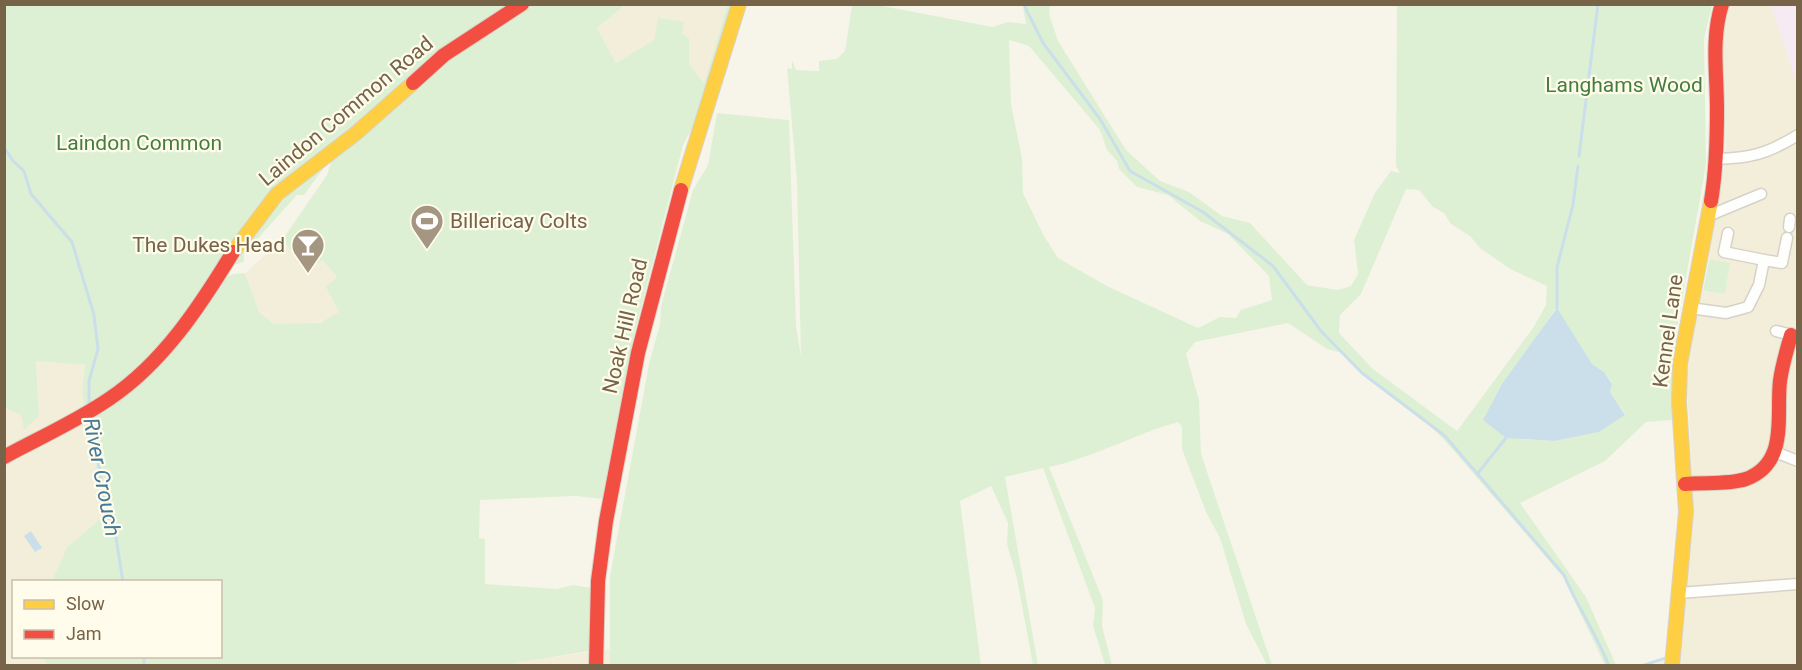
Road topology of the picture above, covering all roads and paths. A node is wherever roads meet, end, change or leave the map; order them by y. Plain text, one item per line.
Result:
1 (522, 4) edge
2 (739, 4) edge
3 (1722, 4) edge
4 (1797, 135) edge
5 (1716, 159) junction
6 (1761, 194) dead end
7 (1708, 216) junction
8 (1788, 228) dead end
9 (1728, 233) dead end
10 (1764, 260) junction
11 (1690, 308) junction
12 (1776, 331) dead end
13 (1794, 335) edge
14 (1775, 452) junction
15 (4, 457) edge
16 (1797, 460) edge
17 (1685, 484) junction
18 (1797, 584) edge
19 (1679, 593) junction
20 (596, 666) edge
21 (1672, 666) edge

1 - 15 street, Laindon Common Road
2 - 20 street, Noak Hill Road
3 - 5 street, Kennel Lane
4 - 5 street
5 - 7 street, Kennel Lane
6 - 7 street
7 - 11 street, Kennel Lane
8 - 10 street
9 - 10 street
10 - 11 street
11 - 17 street, Kennel Lane
12 - 13 street
13 - 14 street
14 - 16 street
14 - 17 street
17 - 19 street, Kennel Lane
18 - 19 street
19 - 21 street, Kennel Lane

